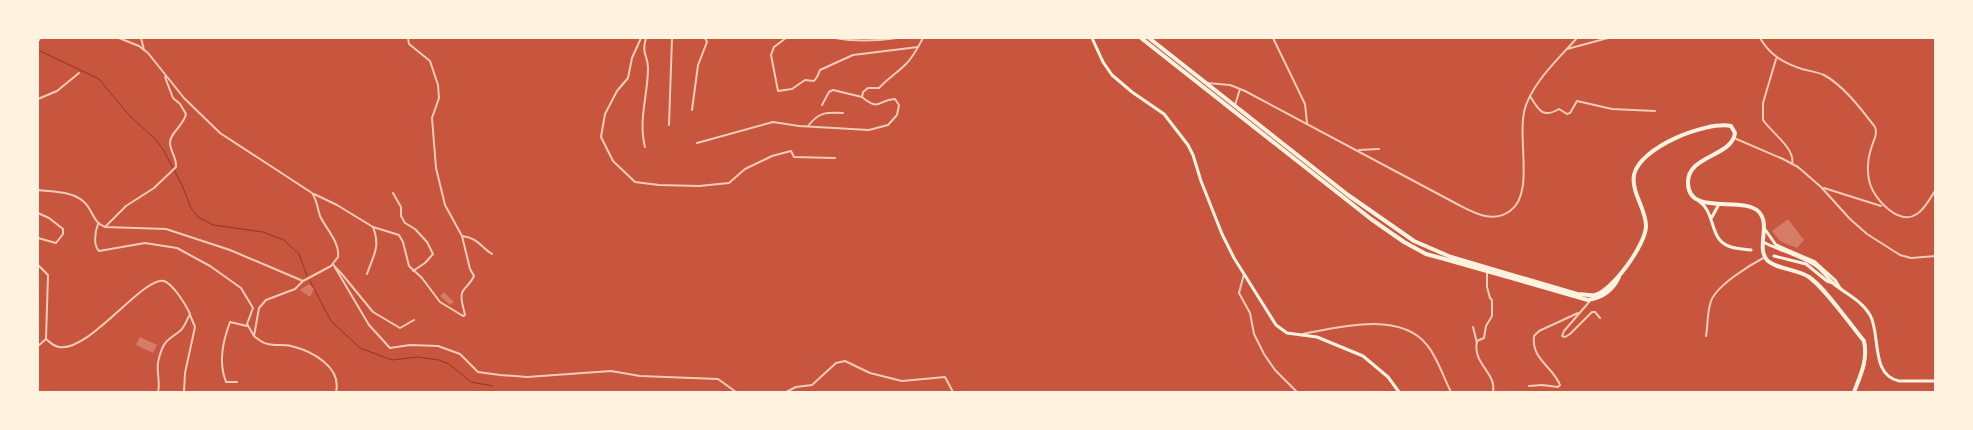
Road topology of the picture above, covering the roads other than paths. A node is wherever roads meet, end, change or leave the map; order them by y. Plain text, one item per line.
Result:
1 (119, 38) edge
2 (141, 38) edge
3 (408, 38) edge
4 (641, 38) edge
5 (646, 38) edge
6 (672, 38) edge
7 (705, 38) edge
8 (786, 38) edge
9 (835, 38) edge
10 (862, 38) edge
11 (897, 38) edge
12 (924, 38) edge
13 (1092, 38) edge
14 (1141, 38) edge
15 (1149, 38) edge
16 (1273, 38) edge
17 (1576, 38) edge
18 (1608, 38) edge
19 (1760, 38) edge
20 (861, 41) junction
21 (918, 47) junction
22 (1567, 49) junction
23 (144, 50) junction
24 (1777, 58) junction
25 (79, 73) dead end
26 (164, 74) junction
27 (1205, 82) junction
28 (1240, 89) junction
29 (1530, 96) junction
30 (862, 97) junction
31 (38, 99) edge
32 (822, 105) dead end
33 (1235, 105) junction
34 (692, 110) dead end
35 (1655, 111) dead end
36 (843, 113) dead end
37 (1307, 123) junction
38 (669, 125) dead end
39 (808, 126) junction
40 (1734, 138) junction
41 (697, 143) dead end
42 (645, 147) dead end
43 (1379, 149) dead end
44 (1358, 150) junction
45 (835, 158) dead end
46 (1792, 164) junction
47 (1821, 187) junction
48 (1936, 189) edge
49 (38, 190) edge
50 (312, 193) junction
51 (393, 193) dead end
52 (1697, 199) junction
53 (1719, 204) junction
54 (1882, 206) junction
55 (38, 213) edge
56 (1712, 217) junction
57 (98, 224) junction
58 (105, 227) junction
59 (373, 227) junction
60 (1764, 228) junction
61 (462, 236) junction
62 (38, 238) edge
63 (1763, 242) junction
64 (1751, 250) dead end
65 (492, 254) dead end
66 (1774, 256) dead end
67 (1936, 256) edge
68 (1765, 257) junction
69 (333, 264) junction
70 (38, 265) edge
71 (334, 267) junction
72 (413, 270) junction
73 (1487, 271) junction
74 (1621, 273) junction
75 (367, 274) dead end
76 (1244, 274) junction
77 (303, 281) junction
78 (1834, 283) junction
79 (1841, 288) junction
80 (1595, 295) junction
81 (1592, 299) junction
82 (1578, 313) junction
83 (190, 314) junction
84 (1600, 318) dead end
85 (414, 320) dead end
86 (247, 326) junction
87 (1474, 327) dead end
88 (1298, 335) junction
89 (254, 336) junction
90 (1706, 336) dead end
91 (46, 339) junction
92 (1476, 343) junction
93 (38, 346) edge
94 (1936, 381) edge
95 (237, 382) dead end
96 (1529, 386) dead end
97 (158, 392) edge
98 (184, 392) edge
99 (336, 392) edge
100 (736, 392) edge
101 (786, 392) edge
102 (953, 392) edge
103 (1297, 392) edge
104 (1399, 392) edge
105 (1451, 392) edge
106 (1493, 392) edge
107 (1854, 392) edge

1 - 23 street
2 - 23 street
3 - 61 street
4 - 45 street
5 - 42 street
6 - 38 street
7 - 34 street
8 - 21 street
9 - 20 street
10 - 20 street
11 - 20 street
12 - 21 street
13 - 76 main road
14 - 73 highway
15 - 27 highway
16 - 37 street
17 - 22 street
18 - 22 street
19 - 24 street
21 - 30 street
22 - 29 street
23 - 26 street
24 - 46 street
24 - 54 street
25 - 31 street
26 - 50 street
26 - 58 street
27 - 28 street
27 - 33 highway
28 - 33 street
28 - 37 street
29 - 35 street
29 - 44 street
30 - 32 street
30 - 39 street
33 - 80 highway
36 - 39 street
37 - 44 street
39 - 41 street
40 - 46 street
40 - 52 highway
40 - 74 highway
43 - 44 street
46 - 47 street
47 - 54 street
47 - 67 street
48 - 54 street
49 - 57 street
50 - 59 street
50 - 69 street
51 - 72 street
52 - 53 highway
52 - 56 main road
53 - 56 main road
53 - 60 highway
55 - 62 street
56 - 64 main road
57 - 58 street
57 - 86 street
58 - 77 street
59 - 72 street
59 - 75 street
60 - 63 highway
60 - 79 main road
61 - 65 street
61 - 72 street
63 - 68 highway
63 - 78 main road
66 - 78 main road
68 - 90 street
68 - 107 highway
69 - 71 street
69 - 77 street
70 - 91 street
71 - 85 street
71 - 100 street
73 - 81 highway
73 - 92 street
74 - 80 highway
74 - 81 highway
76 - 88 main road
76 - 103 street
77 - 89 street
78 - 79 main road
79 - 94 main road
80 - 81 street
81 - 82 street
82 - 84 street
82 - 96 street
83 - 91 street
83 - 97 street
83 - 98 street
86 - 89 street
86 - 95 street
87 - 92 street
88 - 104 main road
88 - 105 street
89 - 99 street
91 - 93 street
92 - 106 street
101 - 102 street

